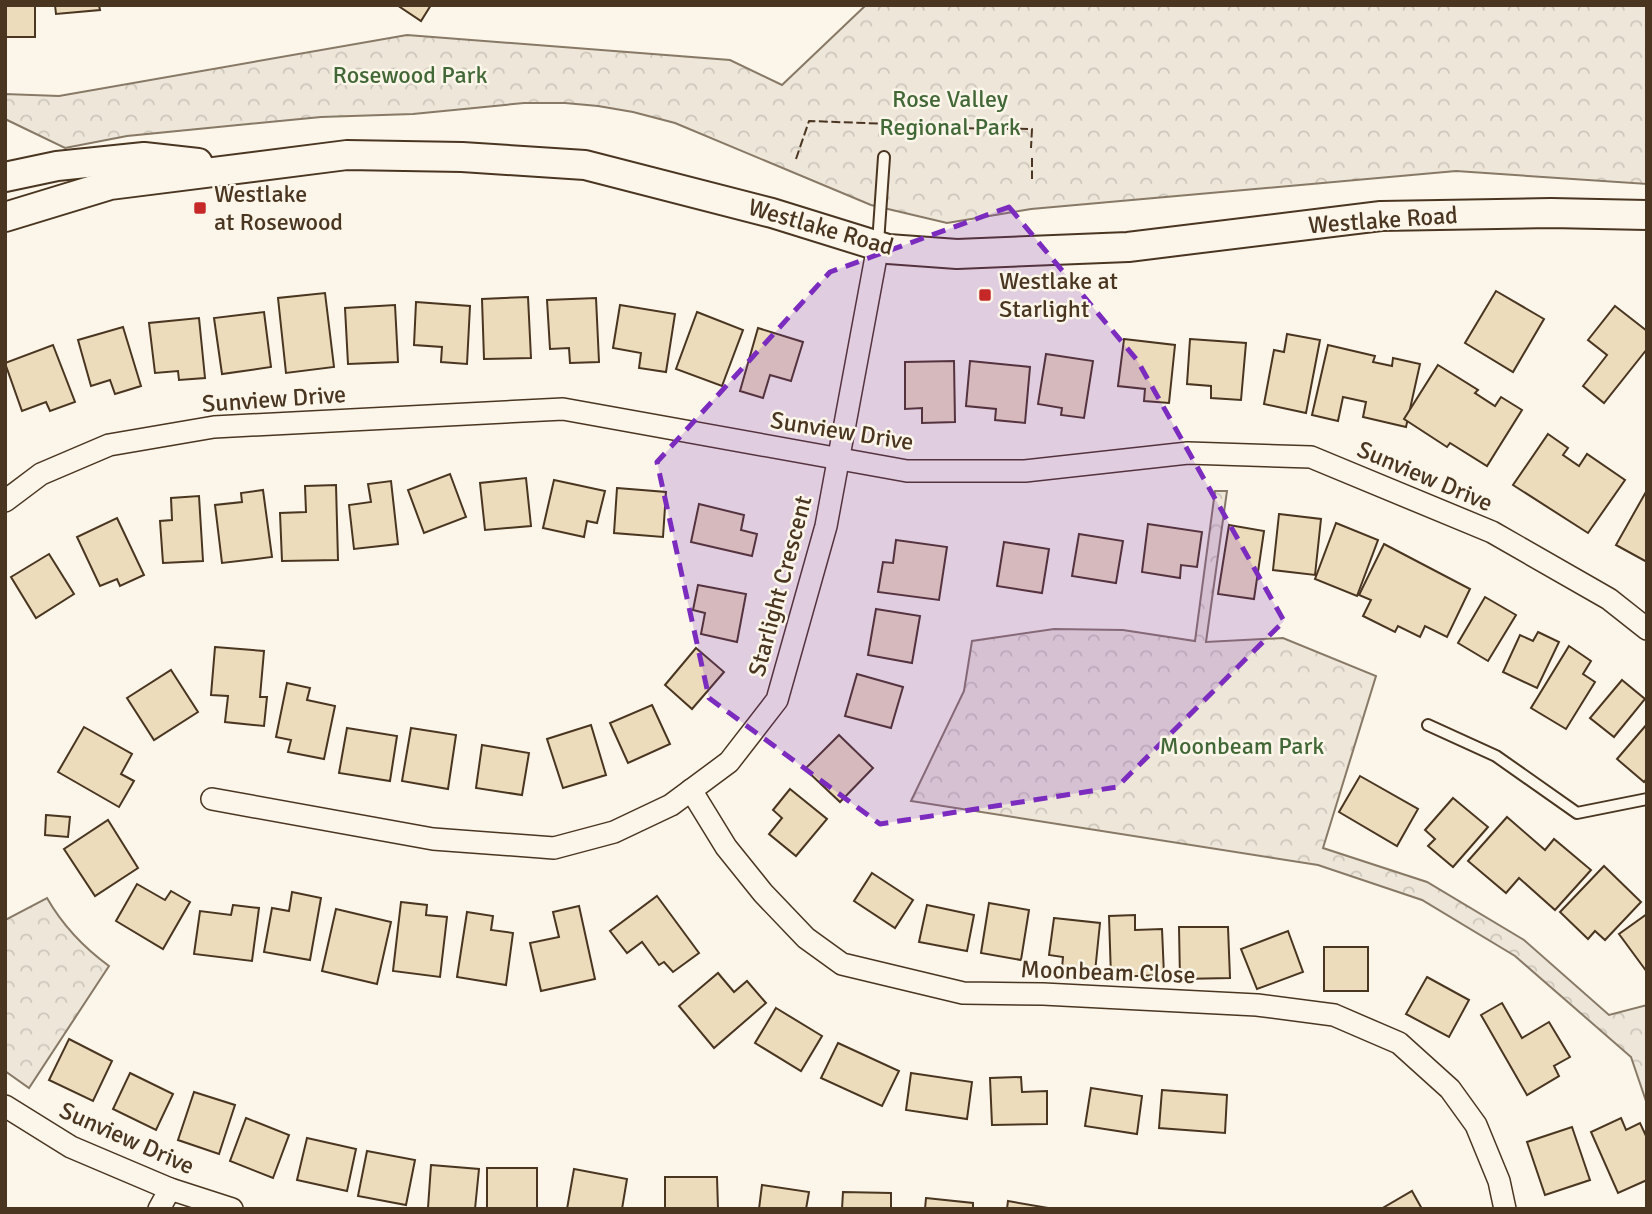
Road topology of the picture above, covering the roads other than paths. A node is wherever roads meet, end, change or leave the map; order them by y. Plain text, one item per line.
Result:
1 (884, 157) dead end
2 (243, 168) junction
3 (5, 177) edge
4 (1647, 215) edge
5 (5, 217) edge
6 (878, 246) junction
7 (839, 458) junction
8 (5, 501) edge
9 (1647, 629) edge
10 (1428, 725) dead end
11 (691, 790) junction
12 (212, 799) dead end
13 (1647, 799) edge
14 (5, 1106) edge
15 (170, 1189) junction
16 (159, 1209) edge
17 (232, 1209) edge
18 (1505, 1209) edge

1 - 6 lane
2 - 3 street
2 - 5 street, Westlake Road
2 - 6 street, Westlake Road
4 - 6 street, Westlake Road
6 - 7 street, Starlight Crescent
7 - 8 street, Sunview Drive
7 - 9 street, Sunview Drive
7 - 11 street, Starlight Crescent
10 - 13 lane
11 - 12 street, Starlight Crescent
11 - 18 street, Moonbeam Close
14 - 15 street, Sunview Drive
15 - 16 street
15 - 17 street, Sunview Drive

